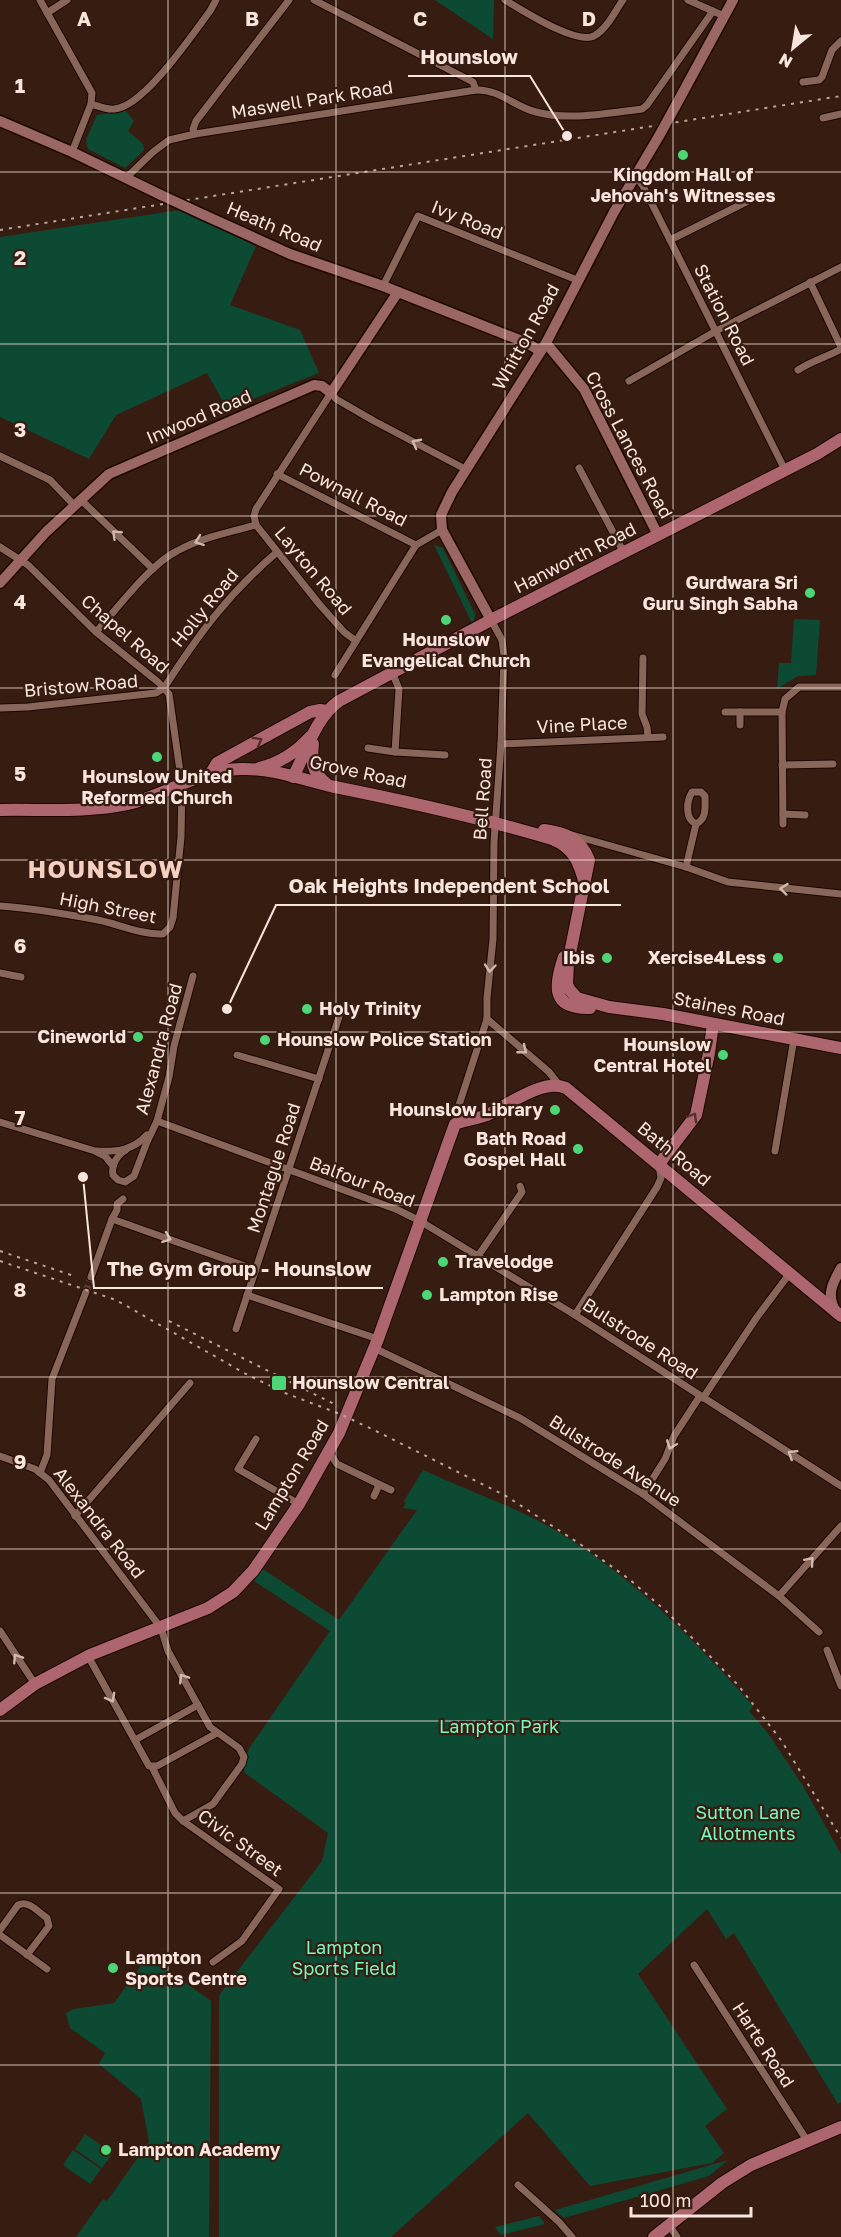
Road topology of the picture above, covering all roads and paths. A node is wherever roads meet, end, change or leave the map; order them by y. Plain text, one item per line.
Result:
1 (40, 0) edge
2 (68, 0) edge
3 (216, 0) edge
4 (289, 0) edge
5 (314, 0) edge
6 (505, 0) edge
7 (623, 0) edge
8 (688, 0) edge
9 (733, 0) edge
10 (713, 11) junction
11 (47, 13) junction
12 (724, 16) junction
13 (841, 42) edge
14 (803, 82) dead end
15 (476, 90) junction
16 (91, 104) junction
17 (841, 114) edge
18 (823, 118) dead end
19 (0, 121) edge
20 (195, 134) junction
21 (72, 152) junction
22 (635, 176) junction
23 (126, 178) junction
24 (760, 195) dead end
25 (670, 240) junction
26 (841, 267) edge
27 (577, 280) junction
28 (810, 282) junction
29 (383, 286) junction
30 (398, 292) junction
31 (716, 331) junction
32 (543, 347) junction
33 (841, 348) edge
34 (798, 370) dead end
35 (629, 381) dead end
36 (331, 393) junction
37 (841, 439) edge
38 (0, 456) edge
39 (579, 468) dead end
40 (467, 470) junction
41 (785, 470) junction
42 (277, 474) junction
43 (77, 502) junction
44 (255, 525) junction
45 (442, 530) junction
46 (658, 535) junction
47 (416, 544) junction
48 (0, 547) edge
49 (276, 553) junction
50 (624, 553) junction
51 (20, 559) junction
52 (153, 568) junction
53 (0, 583) edge
54 (491, 620) junction
55 (96, 632) junction
56 (356, 641) junction
57 (643, 658) dead end
58 (392, 672) junction
59 (335, 675) dead end
60 (841, 687) edge
61 (164, 688) junction
62 (0, 708) edge
63 (327, 711) junction
64 (724, 712) dead end
65 (740, 712) junction
66 (782, 712) junction
67 (740, 725) dead end
68 (314, 732) junction
69 (648, 737) junction
70 (663, 737) dead end
71 (305, 743) junction
72 (501, 744) junction
73 (368, 748) dead end
74 (395, 752) junction
75 (820, 754) dead end
76 (445, 755) dead end
77 (820, 764) junction
78 (833, 764) dead end
79 (782, 765) junction
80 (255, 769) junction
81 (211, 773) junction
82 (291, 776) junction
83 (182, 784) junction
84 (331, 786) junction
85 (0, 810) edge
86 (783, 814) junction
87 (805, 814) dead end
88 (496, 823) junction
89 (696, 824) dead end
90 (783, 824) dead end
91 (513, 827) junction
92 (559, 832) junction
93 (601, 842) junction
94 (585, 848) junction
95 (686, 867) junction
96 (585, 884) junction
97 (175, 889) joint
98 (841, 894) edge
99 (0, 906) edge
100 (0, 973) edge
101 (193, 976) dead end
102 (21, 977) dead end
103 (339, 1017) dead end
104 (487, 1019) junction
105 (713, 1024) junction
106 (794, 1039) junction
107 (841, 1048) edge
108 (237, 1055) dead end
109 (319, 1079) junction
110 (559, 1085) junction
111 (157, 1121) junction
112 (0, 1122) edge
113 (460, 1122) junction
114 (151, 1131) junction
115 (126, 1150) junction
116 (95, 1151) junction
117 (775, 1152) dead end
118 (138, 1164) junction
119 (659, 1164) junction
120 (112, 1166) junction
121 (290, 1170) junction
122 (520, 1186) dead end
123 (123, 1199) dead end
124 (112, 1219) junction
125 (420, 1221) junction
126 (478, 1256) junction
127 (841, 1268) edge
128 (256, 1270) junction
129 (790, 1274) junction
130 (91, 1277) tunnel mouth
131 (832, 1283) junction
132 (807, 1287) junction
133 (86, 1292) tunnel mouth
134 (247, 1295) junction
135 (839, 1314) edge
136 (575, 1315) junction
137 (236, 1329) dead end
138 (376, 1344) junction
139 (190, 1383) dead end
140 (701, 1397) junction
141 (256, 1439) dead end
142 (329, 1452) junction
143 (0, 1456) edge
144 (40, 1473) junction
145 (379, 1485) junction
146 (841, 1486) edge
147 (391, 1490) dead end
148 (644, 1494) junction
149 (374, 1496) dead end
150 (298, 1504) junction
151 (75, 1516) junction
152 (841, 1526) edge
153 (779, 1596) junction
154 (161, 1628) junction
155 (0, 1632) edge
156 (819, 1632) dead end
157 (827, 1650) dead end
158 (88, 1656) junction
159 (840, 1682) edge
160 (35, 1684) junction
161 (198, 1705) junction
162 (0, 1710) edge
163 (217, 1733) junction
164 (135, 1740) junction
165 (152, 1767) junction
166 (183, 1821) junction
167 (0, 1932) edge
168 (27, 1955) junction
169 (213, 1962) dead end
170 (694, 1965) dead end
171 (47, 1969) dead end
172 (841, 2127) edge
173 (808, 2142) junction
174 (518, 2185) dead end
175 (669, 2225) junction
176 (572, 2237) edge
177 (654, 2237) edge
178 (677, 2237) edge

1 - 11 street
2 - 11 street
3 - 16 street
4 - 20 street
5 - 15 street
6 - 7 street
8 - 10 street
9 - 12 street, Whitton Road
10 - 12 street
10 - 15 street, Maswell Park Road
11 - 16 street
12 - 22 street, Whitton Road, bridge
13 - 14 street
15 - 20 street, Maswell Park Road
16 - 21 street
17 - 18 street
19 - 21 street, Heath Road
20 - 23 street, Maswell Park Road
21 - 23 street, Heath Road
22 - 25 street, Station Road
22 - 27 street, Whitton Road
23 - 29 street, Heath Road, bridge
24 - 25 street
25 - 31 street, Station Road
26 - 28 street
27 - 29 street, Ivy Road
27 - 32 street, Whitton Road
28 - 31 street
28 - 33 street
29 - 30 street, Heath Road
30 - 32 street, Heath Road
30 - 36 street
31 - 35 street
31 - 41 street, Station Road
32 - 40 street, Whitton Road
32 - 46 street, Cross Lances Road
33 - 34 street
40 -> 36 street
36 - 42 street, Layton Road
36 - 43 street, Inwood Road
37 - 41 main road, Hanworth Road
38 - 43 street
39 - 50 street
40 - 45 street, Whitton Road
41 - 46 main road, Hanworth Road
42 - 44 street, Layton Road
42 - 47 street, Pownall Road
43 - 51 street, Inwood Road
52 -> 43 street
44 - 49 street, Layton Road
44 -> 52 street
45 - 47 street
45 - 54 street
46 - 50 main road, Hanworth Road
47 - 56 street
48 - 51 street, Chapel Road
49 - 56 street, Layton Road
49 - 61 street, Holly Road
50 - 54 main road, Hanworth Road
51 - 53 street, Inwood Road
51 - 55 street, Chapel Road
52 - 55 street
54 - 58 main road, Hanworth Road
54 - 72 street, Bell Road
55 - 61 street, Chapel Road
56 - 59 street
57 - 69 street
58 - 63 main road, Hanworth Road
58 - 74 street
60 - 66 street
61 - 62 street, Bristow Road
61 - 83 street, Chapel Road
63 - 68 main road, Hanworth Road
81 -> 63 main road, Hanworth Road
64 - 65 street
65 - 66 street
65 - 67 street
66 - 79 street
68 - 71 main road, Hanworth Road
68 - 82 main road, Hanworth Road
68 - 84 main road
69 - 70 street, Vine Place
69 - 72 street, Vine Place
71 - 80 main road, Hanworth Road
71 - 82 main road
72 - 88 street, Bell Road
73 - 74 street
74 - 76 street
75 - 77 street
77 - 78 street
77 - 79 street
79 - 86 street
80 - 81 main road, Grove Road
80 - 82 main road, Grove Road
81 - 83 main road, Hanworth Road
82 - 84 main road, Grove Road
83 - 85 main road, Hanworth Road
83 - 97 street, Chapel Road
84 - 88 main road, Grove Road
86 - 87 street
86 - 90 street
88 - 91 main road
88 -> 104 street, Bell Road
89 - 95 street
91 - 92 main road
91 - 96 main road
92 - 93 street
92 - 94 main road
93 - 94 street
93 - 95 street
94 - 96 main road, Staines Road
98 -> 95 street
96 - 105 main road, Staines Road
97 - 99 street, High Street
100 - 102 street
101 - 111 street, Alexandra Road
103 - 109 street, Montague Road
104 -> 110 street, Bath Road
104 - 113 street, Bell Road
105 - 106 main road, Staines Road
119 -> 105 main road
106 - 107 main road, Staines Road
106 - 117 street
108 - 109 street
109 - 121 street, Montague Road
110 - 113 main road
110 - 119 main road, Bath Road
111 - 114 street, Alexandra Road
111 - 121 street, Balfour Road
112 - 116 street
113 - 125 main road, Lampton Road
114 - 115 street
114 - 118 street, Alexandra Road
115 - 116 street
115 - 118 street
115 - 120 street
116 - 120 street
118 - 120 street
119 - 129 main road, Bath Road
119 - 136 street
121 - 125 street, Balfour Road
121 - 128 street, Montague Road
122 - 126 street
123 - 124 street
124 -> 128 street
124 - 130 street
125 - 126 street, Bulstrode Road
125 - 138 main road, Lampton Road
126 - 136 street, Bulstrode Road
127 - 131 street
128 - 134 street, Montague Road
129 - 132 main road, Bath Road
129 - 140 street
131 - 132 street
131 - 135 street
132 - 135 main road, Bath Road
133 - 144 street, Alexandra Road
134 - 137 street, Montague Road
134 - 138 street, Bulstrode Avenue
136 - 140 street, Bulstrode Road
138 - 142 main road, Lampton Road
138 - 148 street, Bulstrode Avenue
139 - 151 street
146 -> 140 street, Bulstrode Road
140 -> 148 street
141 - 150 street
142 - 145 street
142 - 150 main road, Lampton Road
143 - 144 street
144 - 151 street, Alexandra Road
145 - 147 street
145 - 149 street
148 - 153 street, Bulstrode Avenue
150 - 154 main road, Lampton Road
151 - 154 street, Alexandra Road
153 -> 152 street
153 - 156 street, Bulstrode Avenue
154 - 158 main road, Lampton Road
161 -> 154 street, Alexandra Road
160 -> 155 street
157 - 159 street
158 - 160 main road, Lampton Road
158 -> 164 street, Civic Street
160 - 162 main road, Lampton Road
161 - 163 street, Alexandra Road
161 - 164 street
163 - 165 street
163 - 166 street, Alexandra Road
164 - 165 street, Civic Street
165 - 166 street, Civic Street
166 - 169 street, Civic Street
167 - 168 street
167 - 168 street
168 - 171 street
170 - 173 street, Harte Road
172 - 173 main road
173 - 175 main road
174 - 176 street
175 - 177 main road
175 - 178 street

